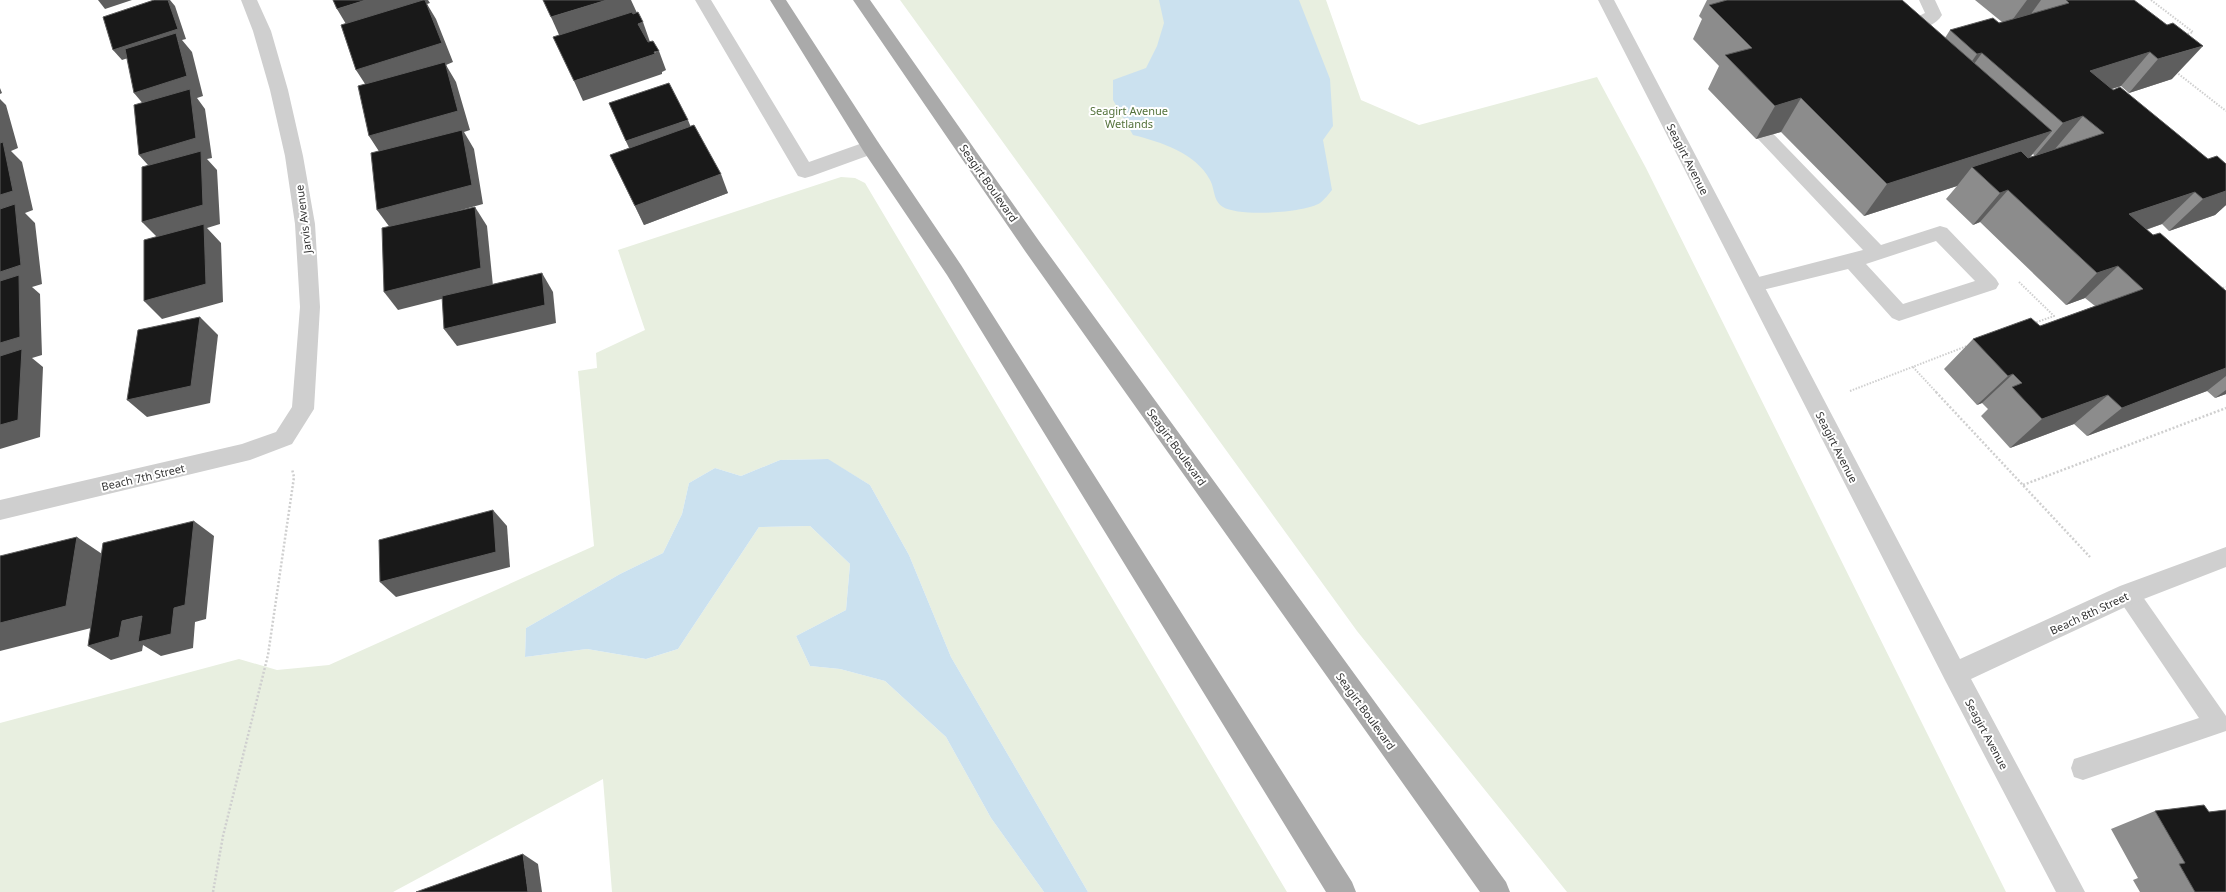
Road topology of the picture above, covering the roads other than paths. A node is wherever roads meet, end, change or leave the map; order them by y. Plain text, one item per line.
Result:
1 (249, 0) edge
2 (703, 0) edge
3 (778, 0) edge
4 (861, 0) edge
5 (1606, 0) edge
6 (1927, 0) edge
7 (1870, 2) edge
8 (1854, 11) edge
9 (1750, 99) edge
10 (871, 147) junction
11 (1877, 253) junction
12 (1852, 260) junction
13 (1754, 285) junction
14 (284, 438) joint
15 (0, 510) edge
16 (2226, 557) edge
17 (2128, 594) junction
18 (1955, 674) junction
19 (2222, 731) edge
20 (2083, 768) dead end
21 (1342, 892) edge
22 (1496, 892) edge
23 (2071, 892) edge

1 - 14 street, Jarvis Avenue
2 - 10 street
3 - 10 main road
4 - 22 main road, Seagirt Boulevard
5 - 13 street, Seagirt Avenue
6 - 7 lane
7 - 8 lane
9 - 11 lane
10 - 21 main road
11 - 12 lane
11 - 12 lane
12 - 13 lane
13 - 18 street, Seagirt Avenue
14 - 15 street, Beach 7th Street
16 - 17 street, Beach 8th Street
17 - 18 street, Beach 8th Street
17 - 19 lane
18 - 23 street, Seagirt Avenue
19 - 20 lane

